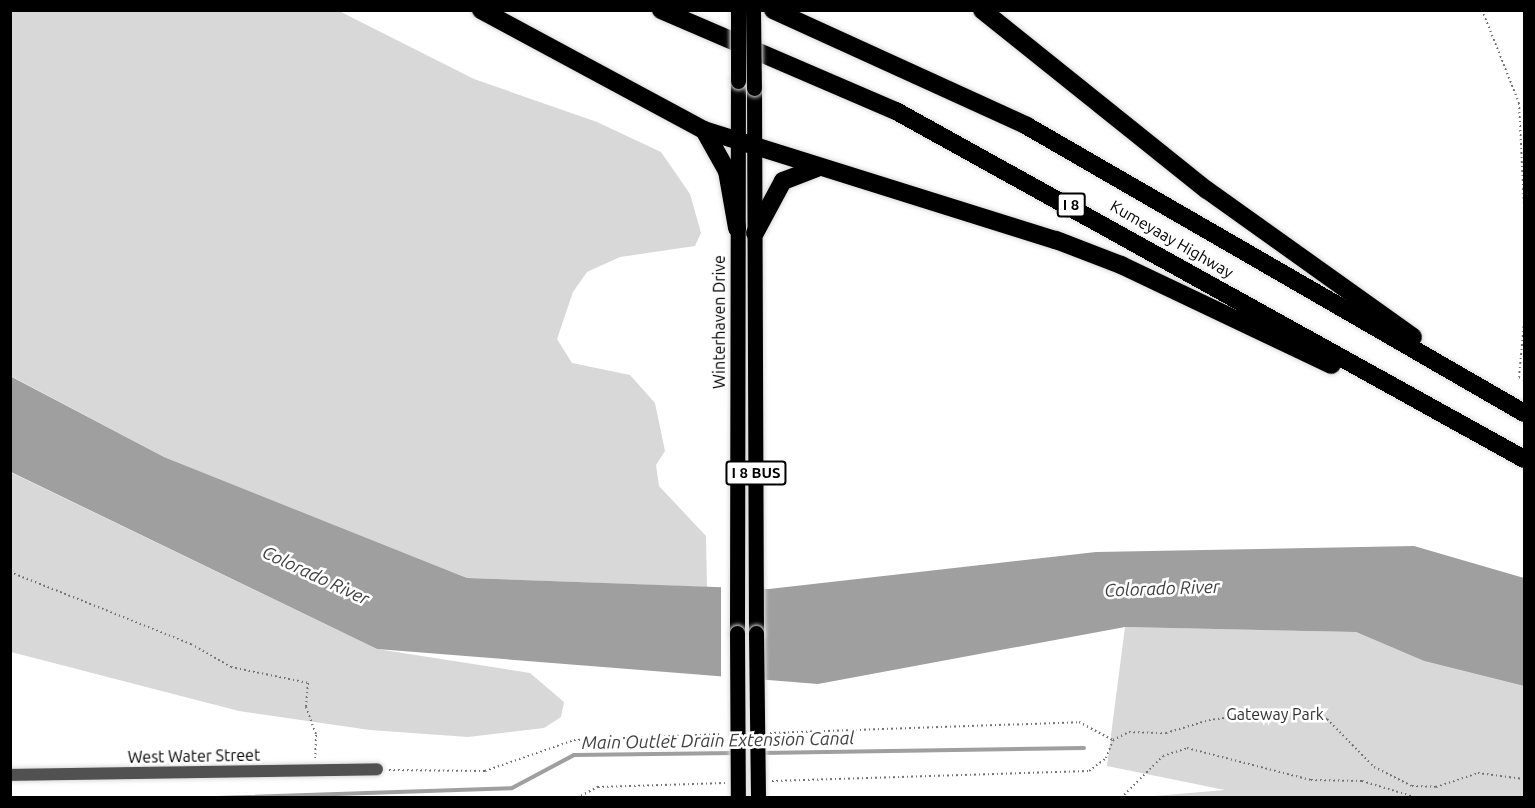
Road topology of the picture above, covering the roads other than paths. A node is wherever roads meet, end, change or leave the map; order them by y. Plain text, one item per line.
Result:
1 (481, 10) edge
2 (661, 10) edge
3 (738, 10) edge
4 (753, 10) edge
5 (773, 10) edge
6 (982, 10) edge
7 (704, 130) junction
8 (746, 141) junction
9 (817, 168) junction
10 (737, 228) junction
11 (755, 233) junction
12 (1492, 394) junction
13 (1524, 413) edge
14 (1466, 429) junction
15 (1524, 459) edge
16 (377, 769) dead end
17 (10, 775) edge
18 (738, 798) edge
19 (758, 798) edge

1 - 7 highway
2 - 14 highway, Kumeyaay Highway / I 8
3 - 8 main road, Winterhaven Drive / I 8 BUS, bridge
4 - 8 main road, Winterhaven Drive / I 8 BUS, bridge
5 - 12 highway, Kumeyaay Highway
6 - 12 highway
7 - 8 highway
7 - 10 highway
8 - 9 highway
8 - 10 main road, Winterhaven Drive / I 8 BUS
8 - 11 main road, Winterhaven Drive / I 8 BUS
9 - 11 highway
9 - 14 highway
10 - 18 main road, Winterhaven Drive / I 8 BUS, bridge
11 - 19 main road, Winterhaven Drive / I 8 BUS, bridge
12 - 13 highway, Kumeyaay Highway
14 - 15 highway, Kumeyaay Highway / I 8
16 - 17 street, West Water Street

